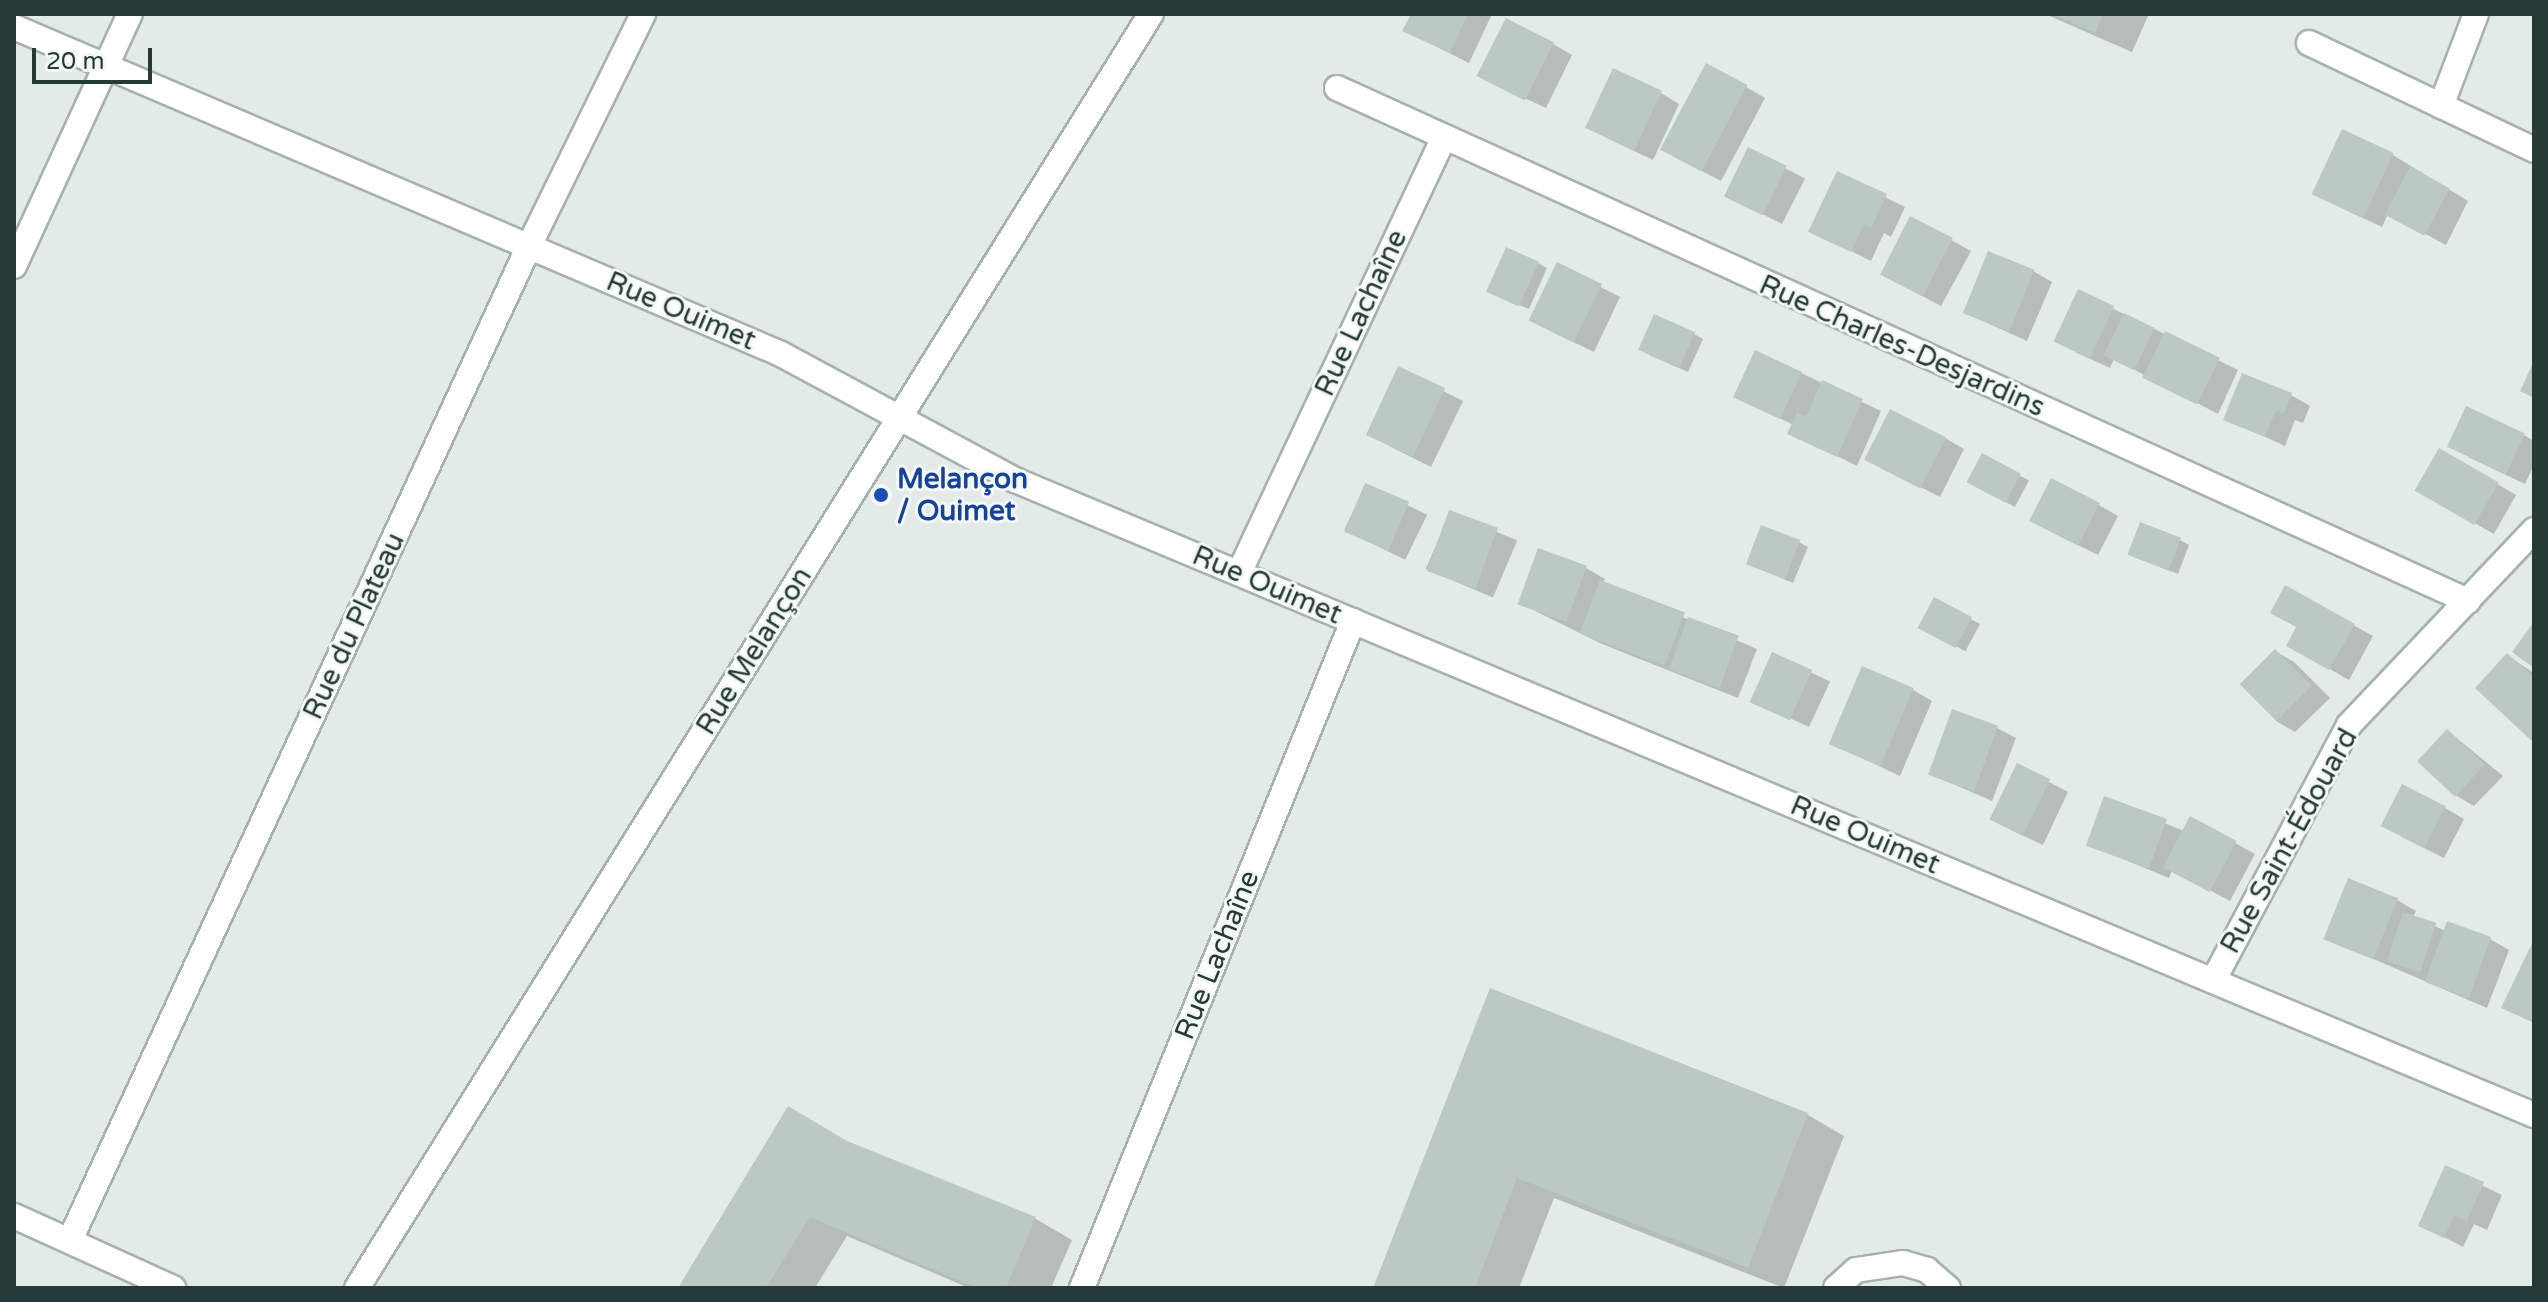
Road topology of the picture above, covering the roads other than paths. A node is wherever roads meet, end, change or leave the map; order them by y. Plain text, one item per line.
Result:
1 (130, 14) edge
2 (643, 14) edge
3 (1151, 14) edge
4 (2476, 14) edge
5 (14, 27) edge
6 (2309, 43) dead end
7 (105, 65) junction
8 (1337, 88) dead end
9 (2441, 106) junction
10 (1443, 139) junction
11 (2534, 150) edge
12 (529, 246) junction
13 (14, 266) edge
14 (900, 417) junction
15 (2534, 530) edge
16 (1239, 573) junction
17 (2468, 601) junction
18 (1353, 621) junction
19 (2213, 981) junction
20 (2534, 1115) edge
21 (14, 1216) edge
22 (70, 1240) junction
23 (173, 1288) edge
24 (357, 1288) edge
25 (1082, 1288) edge
26 (1836, 1288) edge
27 (1948, 1288) edge

1 - 7 street
2 - 12 street, Rue du Plateau
3 - 14 street, Rue Melançon
4 - 9 street
5 - 7 street, Rue Ouimet
6 - 9 street
7 - 12 street, Rue Ouimet
7 - 13 street
8 - 10 street, Rue Charles-Desjardins
9 - 11 street
10 - 16 street, Rue Lachaîne
10 - 17 street, Rue Charles-Desjardins
12 - 14 street, Rue Ouimet
12 - 22 street, Rue du Plateau
14 - 16 street, Rue Ouimet
14 - 24 street, Rue Melançon
15 - 17 street, Rue Saint-Édouard
16 - 18 street, Rue Ouimet
17 - 19 street, Rue Saint-Édouard
18 - 19 street, Rue Ouimet
18 - 25 street, Rue Lachaîne
19 - 20 street, Rue Ouimet
21 - 22 street
22 - 23 street
26 - 27 street

